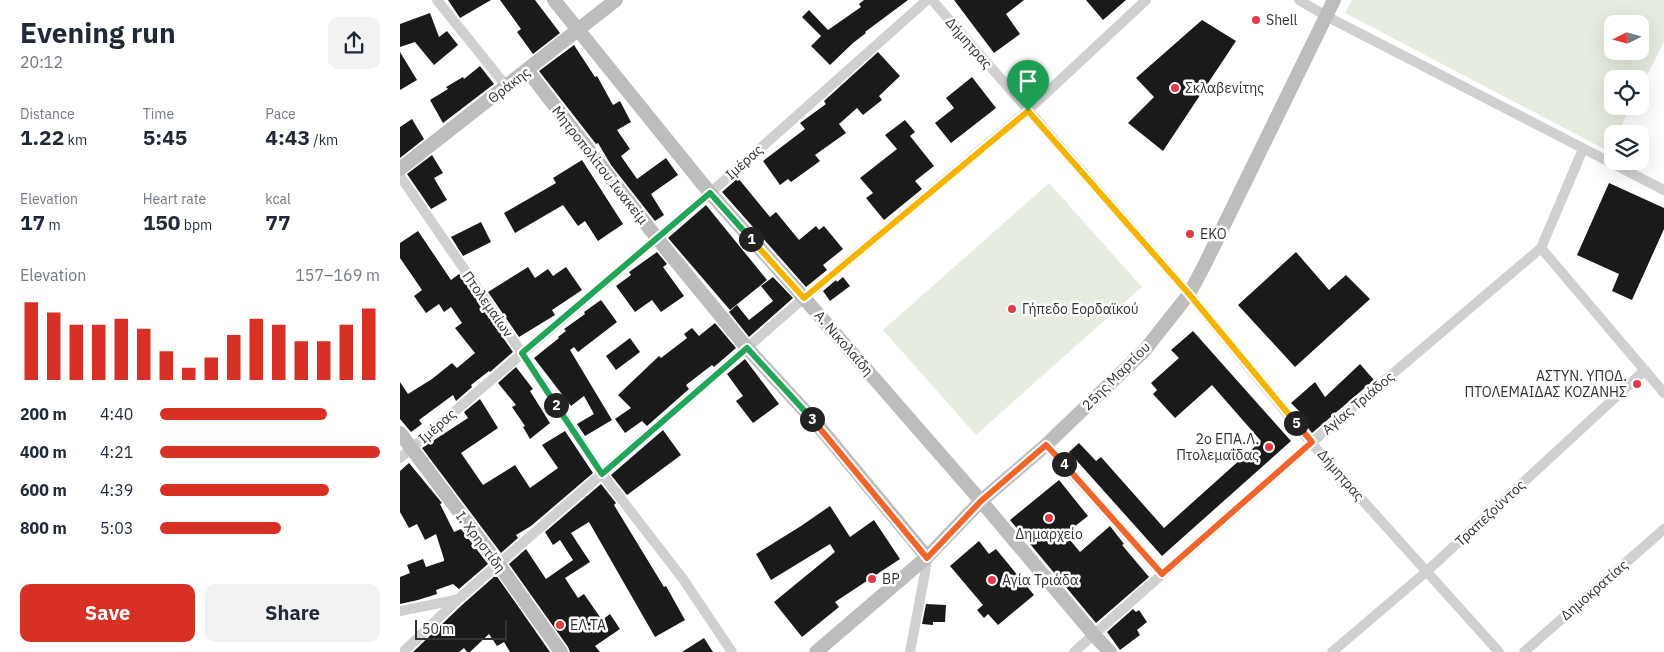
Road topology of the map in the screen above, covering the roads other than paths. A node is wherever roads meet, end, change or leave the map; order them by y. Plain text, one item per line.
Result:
1 (437, 0) edge
2 (554, 0) edge
3 (616, 0) edge
4 (927, 0) edge
5 (932, 0) edge
6 (1146, 0) edge
7 (1299, 0) edge
8 (1334, 0) edge
9 (1326, 16) junction
10 (578, 30) junction
11 (527, 70) junction
12 (507, 87) junction
13 (1028, 111) junction
14 (1583, 148) junction
15 (400, 169) edge
16 (400, 176) edge
17 (1664, 190) edge
18 (710, 193) junction
19 (656, 237) junction
20 (1540, 248) junction
21 (1189, 294) junction
22 (804, 298) junction
23 (747, 348) junction
24 (522, 353) junction
25 (1645, 370) junction
26 (1664, 393) edge
27 (400, 434) edge
28 (1312, 442) junction
29 (1046, 445) junction
30 (405, 453) edge
31 (602, 474) junction
32 (981, 501) junction
33 (1664, 529) edge
34 (927, 558) junction
35 (498, 564) junction
36 (1426, 572) junction
37 (1162, 574) junction
38 (457, 600) junction
39 (400, 611) edge
40 (1094, 635) junction
41 (402, 652) edge
42 (561, 652) edge
43 (732, 652) edge
44 (816, 652) edge
45 (910, 652) edge
46 (1074, 652) edge
47 (1110, 652) edge
48 (1332, 652) edge
49 (1499, 652) edge
50 (1524, 652) edge

1 - 12 street
2 - 10 street, Α. Νικολαΐδη
3 - 10 street, Θράκης
4 - 18 street, Ιμέρας
5 - 13 street, Δήμητρας
6 - 13 street
7 - 9 street
8 - 9 street, 25ης Μαρτίου
9 - 14 street
9 - 21 street, 25ης Μαρτίου
10 - 11 street, Θράκης
10 - 18 street, Α. Νικολαΐδη
11 - 12 street, Θράκης
11 - 19 street, Μητροπολίτου Ιωακείμ
12 - 15 street, Θράκης
13 - 21 street, Δήμητρας
13 - 22 street
14 - 17 street
14 - 20 street, Αγίας Τριάδος
16 - 24 street, Πτολεμαίων
18 - 19 street, Ιμέρας
18 - 22 street, Α. Νικολαΐδη
19 - 23 street, Μητροπολίτου Ιωακείμ
19 - 24 street, Ιμέρας
20 - 25 street
20 - 28 street, Αγίας Τριάδος
21 - 28 street, Δήμητρας
21 - 29 street, 25ης Μαρτίου
22 - 23 street
22 - 32 street, Α. Νικολαΐδη
23 - 31 street
23 - 34 street, Μητροπολίτου Ιωακείμ
24 - 30 street, Ιμέρας
24 - 31 street, Πτολεμαίων
25 - 26 street
25 - 36 street, Τραπεζούντος
27 - 30 street, Ι. Χρηστίδη
28 - 36 street, Δήμητρας
28 - 37 street, Αγίας Τριάδος
29 - 32 street, 25ης Μαρτίου
29 - 37 street
30 - 35 street, Ι. Χρηστίδη
31 - 35 street
31 - 43 street, Πτολεμαίων
32 - 34 street, 25ης Μαρτίου
32 - 40 street, Α. Νικολαΐδη
33 - 50 street, Δημοκρατίας
34 - 44 street, 25ης Μαρτίου
34 - 45 street
35 - 38 street
35 - 42 street, Ι. Χρηστίδη
36 - 48 street, Τραπεζούντος
36 - 49 street, Δήμητρας
37 - 40 street, Αγίας Τριάδος
38 - 39 street
38 - 41 street
40 - 46 street, Αγίας Τριάδος
40 - 47 street, Α. Νικολαΐδη

